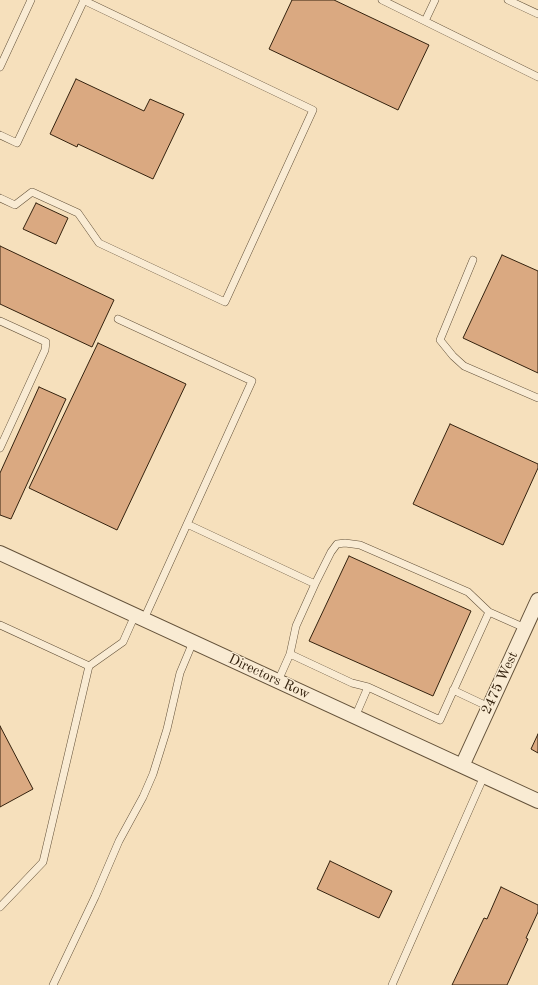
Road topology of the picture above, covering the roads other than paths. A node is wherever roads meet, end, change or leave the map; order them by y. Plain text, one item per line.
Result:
1 (31, 0) edge
2 (84, 0) edge
3 (382, 0) edge
4 (435, 0) edge
5 (508, 0) edge
6 (538, 14) edge
7 (425, 21) junction
8 (0, 67) edge
9 (538, 78) edge
10 (0, 135) edge
11 (0, 198) edge
12 (473, 260) dead end
13 (118, 319) dead end
14 (0, 321) edge
15 (538, 398) edge
16 (0, 448) edge
17 (187, 524) junction
18 (0, 553) edge
19 (315, 584) junction
20 (538, 600) edge
21 (490, 612) junction
22 (139, 617) junction
23 (0, 625) edge
24 (525, 628) junction
25 (193, 642) junction
26 (290, 654) junction
27 (89, 666) junction
28 (278, 681) junction
29 (368, 687) junction
30 (453, 690) junction
31 (489, 707) junction
32 (355, 717) junction
33 (462, 766) junction
34 (484, 776) junction
35 (538, 801) edge
36 (0, 907) edge
37 (52, 985) edge
38 (392, 985) edge

1 - 8 lane
2 - 10 lane
2 - 11 lane
3 - 7 lane
4 - 7 lane
5 - 6 lane
7 - 9 lane
12 - 15 lane
13 - 17 lane
14 - 16 lane
17 - 19 lane
17 - 22 lane
18 - 22 street, Directors Row
19 - 21 lane
19 - 26 lane
20 - 24 street, 2475 West
21 - 24 lane
21 - 30 lane
22 - 25 street, Directors Row
22 - 27 lane
23 - 27 lane
24 - 31 street, 2475 West
25 - 28 street, Directors Row
25 - 37 lane
26 - 28 lane
26 - 29 lane
27 - 36 lane
28 - 32 street, Directors Row
29 - 30 lane
29 - 32 lane
30 - 31 lane
31 - 33 street, 2475 West
32 - 33 street, Directors Row
33 - 34 street, Directors Row
34 - 35 street, Directors Row
34 - 38 lane

